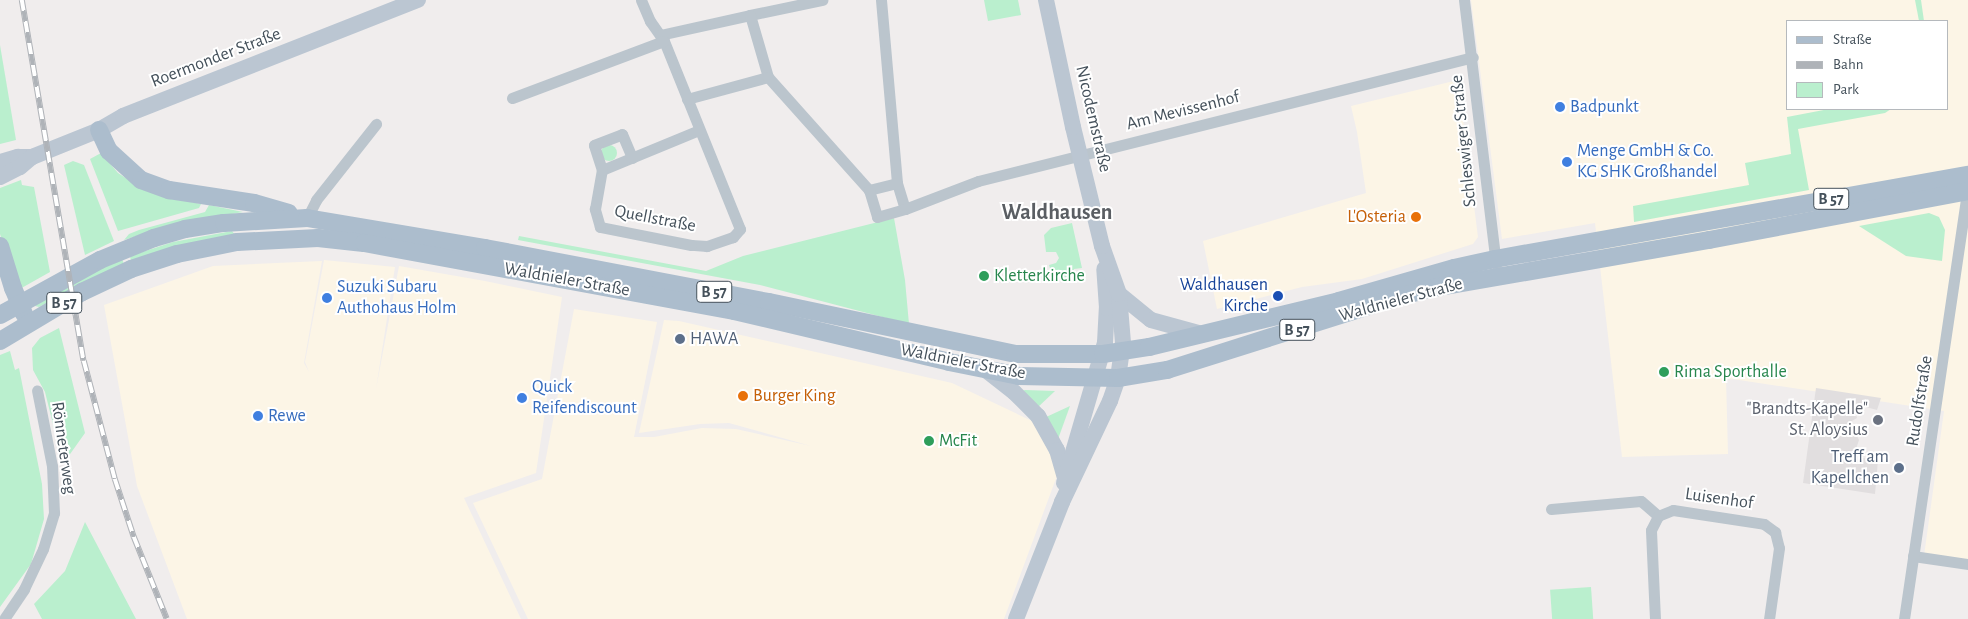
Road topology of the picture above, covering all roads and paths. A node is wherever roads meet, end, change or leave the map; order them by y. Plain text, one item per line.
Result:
1 (418, 0) edge
2 (641, 0) edge
3 (822, 0) edge
4 (880, 0) edge
5 (1046, 0) edge
6 (1464, 0) edge
7 (750, 15) junction
8 (662, 38) junction
9 (1473, 57) junction
10 (768, 77) junction
11 (512, 98) dead end
12 (687, 99) junction
13 (376, 124) dead end
14 (99, 130) junction
15 (699, 130) junction
16 (1080, 155) junction
17 (32, 158) junction
18 (632, 158) junction
19 (0, 162) edge
20 (602, 170) junction
21 (0, 176) edge
22 (897, 183) junction
23 (1968, 186) edge
24 (869, 190) junction
25 (905, 209) junction
26 (306, 218) junction
27 (0, 246) edge
28 (1102, 246) junction
29 (1495, 259) junction
30 (3, 275) edge
31 (1498, 278) junction
32 (1119, 294) junction
33 (18, 304) junction
34 (0, 315) edge
35 (29, 323) junction
36 (1202, 334) junction
37 (0, 341) edge
38 (1122, 352) junction
39 (1103, 354) junction
40 (987, 370) junction
41 (1095, 378) junction
42 (1118, 378) junction
43 (37, 390) dead end
44 (1064, 475) junction
45 (1062, 502) junction
46 (1551, 509) dead end
47 (1658, 516) junction
48 (1913, 556) junction
49 (1968, 564) edge
50 (4, 619) edge
51 (1016, 619) edge
52 (1654, 619) edge
53 (1769, 619) edge
54 (1904, 619) edge

1 - 14 main road, Roermonder Straße
2 - 8 street, Quellstraße
3 - 7 street
4 - 22 street
5 - 16 main road, Nicodemstraße
6 - 9 street, Schleswiger Straße
7 - 8 street
7 - 10 street
8 - 11 street
8 - 12 street, Quellstraße
9 - 16 street, Am Mevissenhof
9 - 29 street, Schleswiger Straße
10 - 12 street
10 - 24 street, Am Mevissenhof
12 - 15 street, Quellstraße
13 - 26 street
14 - 17 main road, Roermonder Straße
14 - 26 main road
15 - 18 street
15 - 20 street, Quellstraße
16 - 25 street, Am Mevissenhof
16 - 28 main road, Nicodemstraße
17 - 19 main road, Roermonder Straße
17 - 21 main road, Roermonder Straße
18 - 20 street
18 - 20 street, Quellstraße
22 - 24 street
22 - 25 street
23 - 29 main road, Waldnieler Straße / B 57
23 - 31 main road, Waldnieler Straße / B 57
23 - 48 street, Rudolfstraße
24 - 25 street, Am Mevissenhof
26 - 33 main road, Waldnieler Straße / B 57
26 - 39 main road, Waldnieler Straße / B 57
27 - 30 main road
28 - 32 main road, Nicodemstraße
28 - 39 main road, Nicodemstraße
29 - 31 street, Schleswiger Straße
29 - 36 main road, Waldnieler Straße / B 57
30 - 33 main road
31 - 42 main road, Waldnieler Straße / B 57
32 - 36 main road
32 - 38 main road, Nicodemstraße
33 - 34 main road, Waldnieler Straße / B 57
33 - 35 main road
35 - 37 main road, Waldnieler Straße / B 57
35 - 40 main road, Waldnieler Straße / B 57
36 - 38 main road, Waldnieler Straße / B 57
38 - 39 main road, Waldnieler Straße / B 57
38 - 42 main road, Nicodemstraße
39 - 41 main road, Nicodemstraße
40 - 41 main road, Waldnieler Straße / B 57
40 - 44 main road
41 - 42 main road, Waldnieler Straße / B 57
41 - 44 main road, Nicodemstraße
42 - 45 main road, Nicodemstraße
43 - 50 street, Rönneterweg
44 - 45 main road
45 - 51 main road
46 - 47 street
47 - 52 street
47 - 53 street, Luisenhof
48 - 49 street
48 - 54 street, Rudolfstraße

